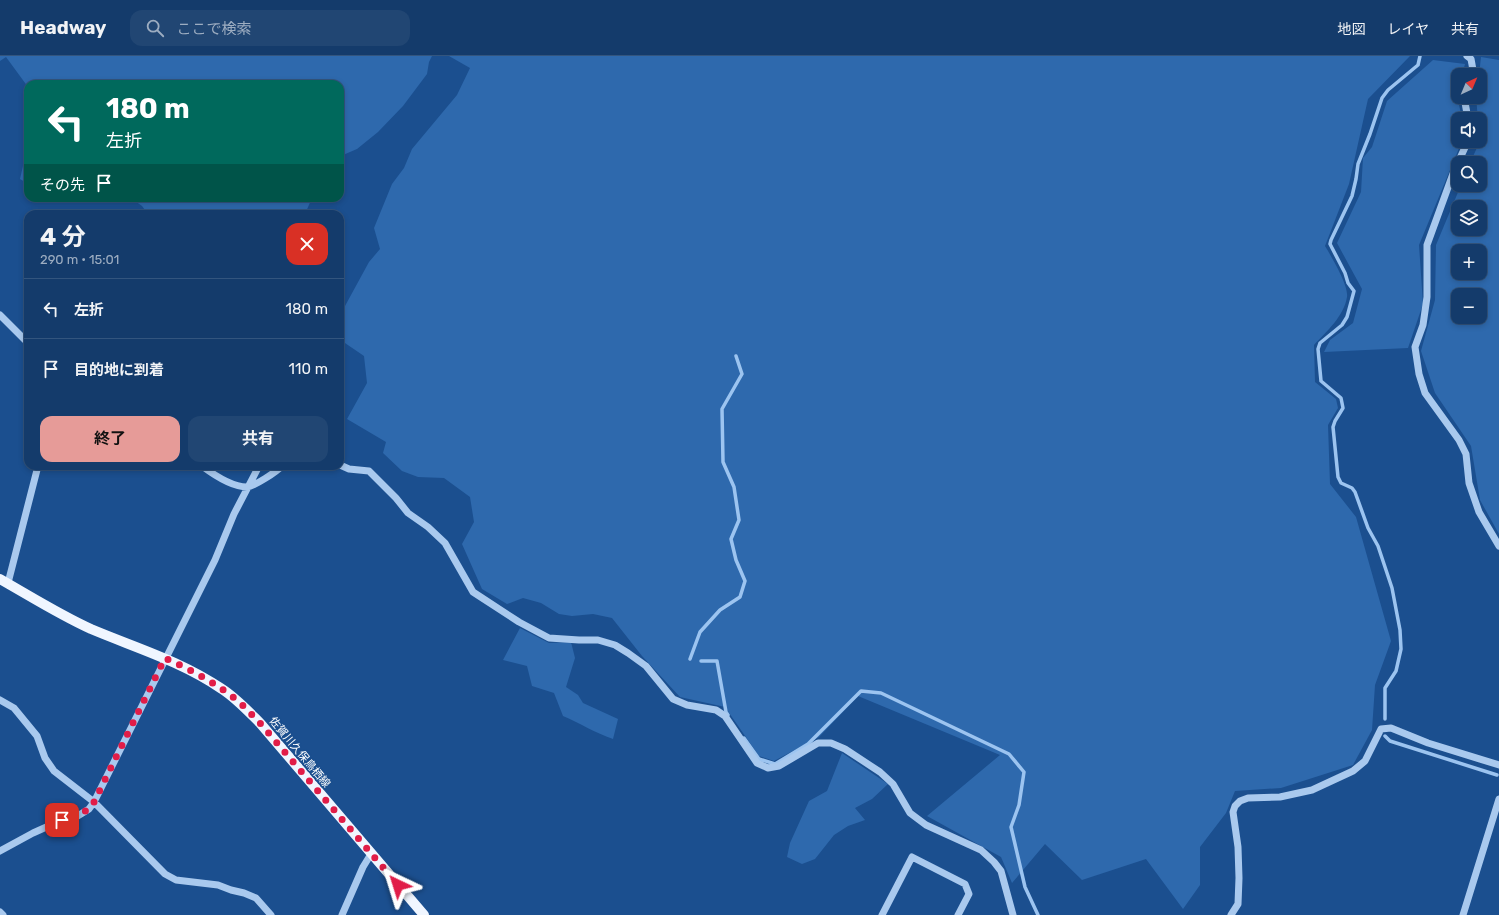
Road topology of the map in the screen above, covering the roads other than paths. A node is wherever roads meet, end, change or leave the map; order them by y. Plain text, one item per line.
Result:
1 (1467, 56) edge
2 (1473, 68) edge
3 (1465, 148) edge
4 (0, 315) edge
5 (24, 339) edge
6 (344, 467) edge
7 (37, 470) edge
8 (209, 470) edge
9 (257, 470) edge
10 (278, 470) edge
11 (248, 487) junction
12 (1499, 546) edge
13 (4, 581) edge
14 (165, 658) junction
15 (0, 700) edge
16 (1499, 765) edge
17 (1499, 799) edge
18 (94, 802) junction
19 (0, 851) edge
20 (371, 854) junction
21 (0, 912) edge
22 (3, 915) edge
23 (271, 915) edge
24 (342, 915) edge
25 (424, 915) edge
26 (882, 915) edge
27 (958, 915) edge
28 (1013, 915) edge
29 (1231, 915) edge
30 (1463, 915) edge

1 - 2 street
3 - 12 street
4 - 5 street
6 - 28 street
7 - 13 street
8 - 11 street
9 - 11 street
10 - 11 street
11 - 14 street
13 - 14 main road, 佐賀川久保鳥栖線
14 - 18 street
14 - 20 main road, 佐賀川久保鳥栖線
15 - 18 street
16 - 29 street
17 - 30 street
18 - 19 street
18 - 23 street
20 - 24 street
20 - 25 main road, 佐賀川久保鳥栖線
21 - 22 street
26 - 27 street

